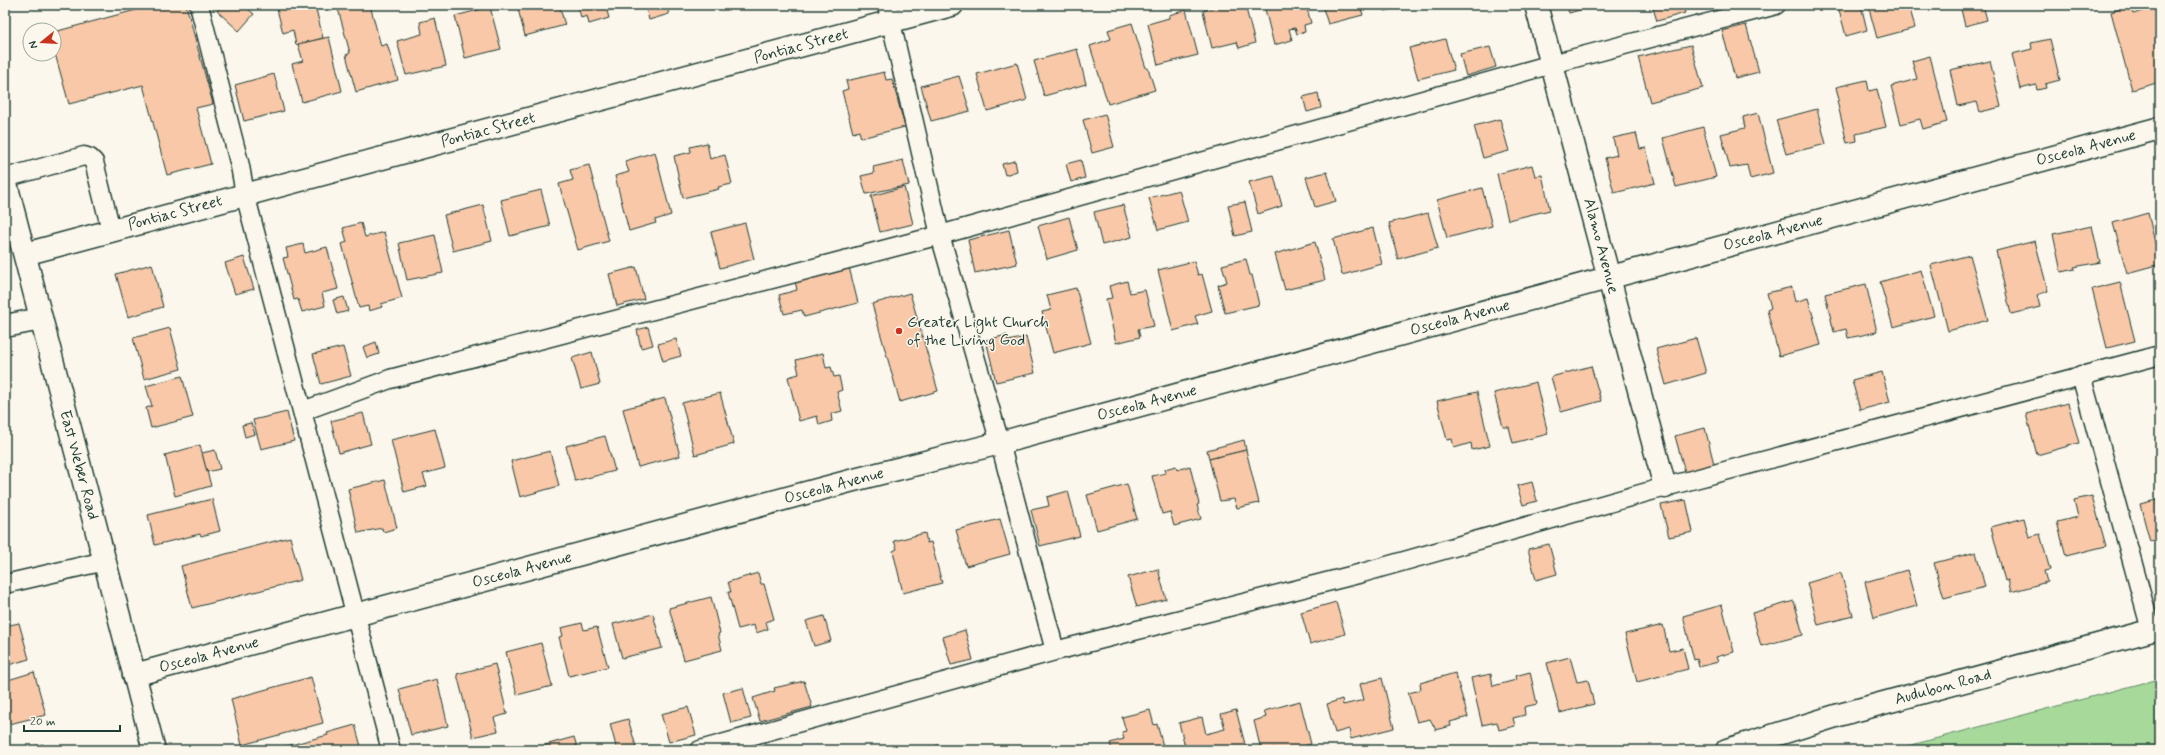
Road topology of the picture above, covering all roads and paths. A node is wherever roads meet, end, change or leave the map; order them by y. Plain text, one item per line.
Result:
1 (199, 5) edge
2 (952, 5) edge
3 (1536, 5) edge
4 (1776, 5) edge
5 (889, 13) edge
6 (1552, 64) junction
7 (2160, 128) edge
8 (6, 187) edge
9 (245, 194) junction
10 (111, 230) junction
11 (940, 235) junction
12 (24, 254) junction
13 (1610, 277) junction
14 (41, 319) junction
15 (5, 326) edge
16 (2160, 355) edge
17 (2081, 375) junction
18 (304, 411) junction
19 (1000, 443) junction
20 (1665, 487) junction
21 (104, 561) junction
22 (5, 584) edge
23 (357, 614) junction
24 (2155, 629) edge
25 (1055, 651) junction
26 (134, 675) junction
27 (154, 750) edge
28 (391, 750) edge
29 (700, 750) edge
30 (1727, 750) edge

1 - 9 lane
2 - 5 street, Pontiac Street
3 - 6 street, Alamo Avenue
4 - 6 lane
5 - 9 street, Pontiac Street
5 - 11 lane
6 - 11 lane
6 - 13 street, Alamo Avenue
7 - 13 street, Osceola Avenue
8 - 10 lane
8 - 12 street, East Weber Road
9 - 10 street, Pontiac Street
9 - 18 lane
10 - 12 street, Pontiac Street
11 - 18 lane
11 - 19 lane
12 - 14 street, East Weber Road
13 - 19 street, Osceola Avenue
13 - 20 street, Alamo Avenue
14 - 15 street
14 - 21 street, East Weber Road
16 - 17 lane
17 - 20 lane
17 - 24 lane
18 - 23 lane
19 - 23 street, Osceola Avenue
19 - 25 lane
20 - 25 lane
21 - 22 lane
21 - 26 street, East Weber Road
23 - 26 street, Osceola Avenue
23 - 28 lane
24 - 30 street, Audubon Road
25 - 29 lane
26 - 27 street, East Weber Road

